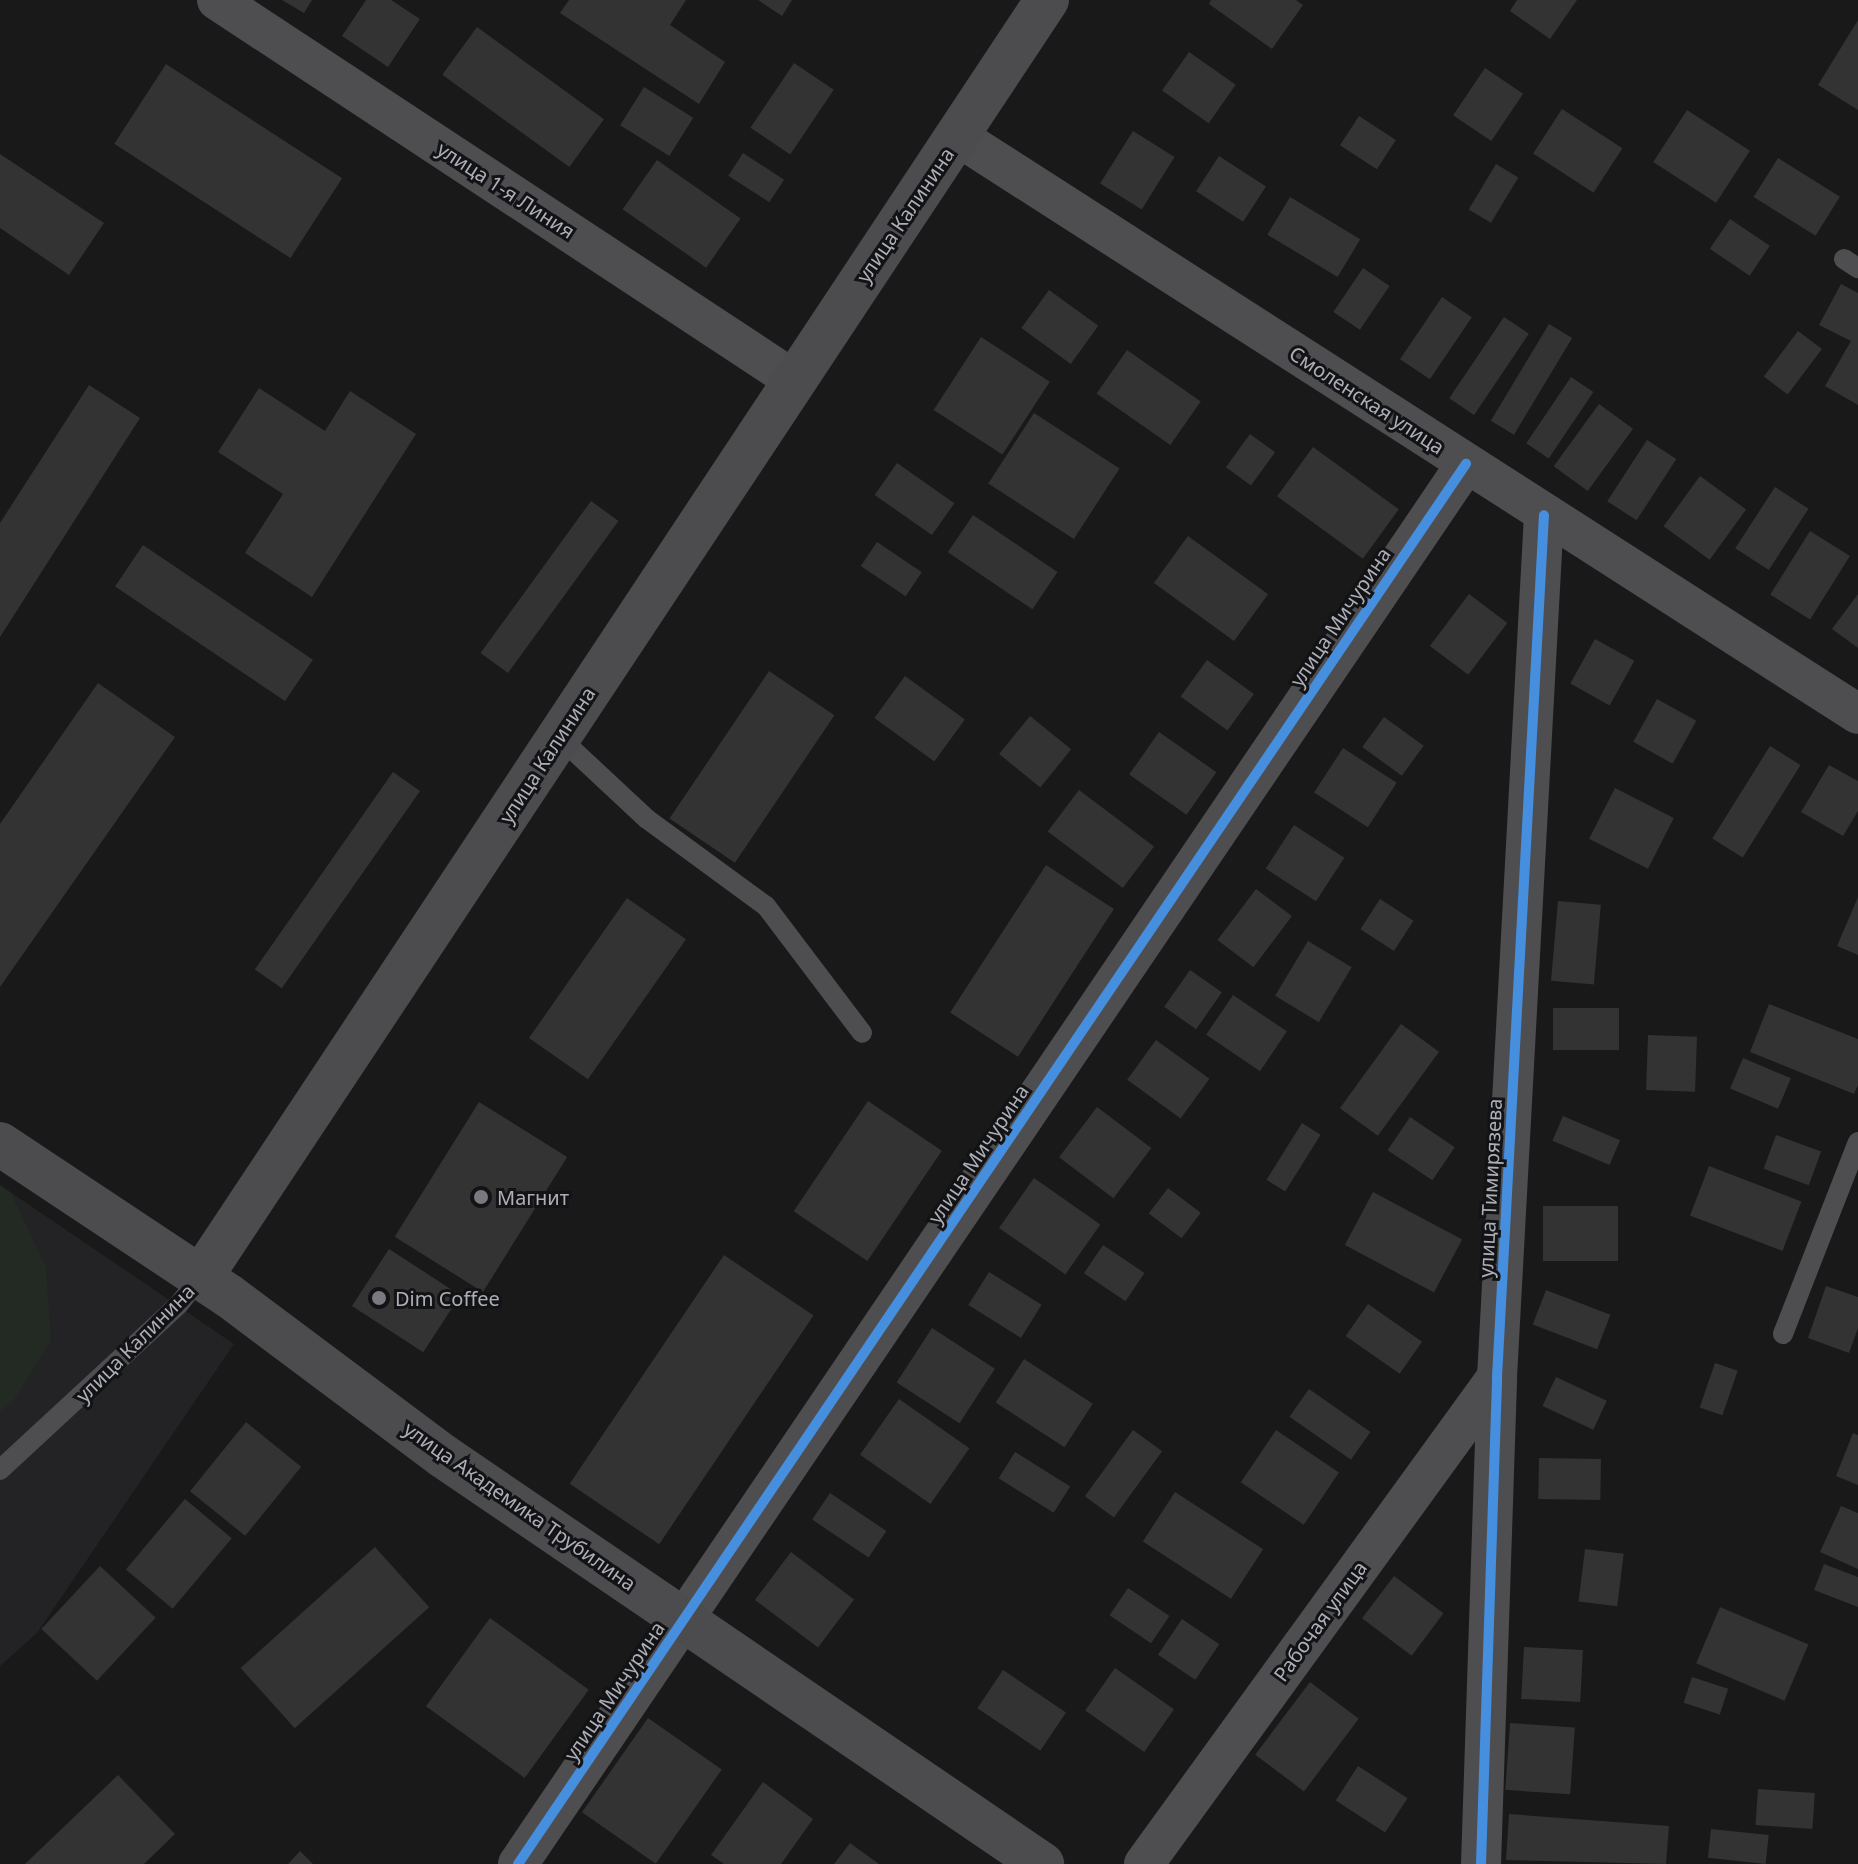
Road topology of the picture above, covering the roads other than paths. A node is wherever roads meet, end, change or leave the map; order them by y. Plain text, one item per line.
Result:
1 (217, 0) edge
2 (1047, 0) edge
3 (957, 136) junction
4 (794, 380) junction
5 (1466, 464) junction
6 (1544, 515) junction
7 (1858, 714) edge
8 (559, 737) junction
9 (862, 1033) dead end
10 (1858, 1142) edge
11 (0, 1144) edge
12 (201, 1277) junction
13 (1783, 1334) dead end
14 (1497, 1377) junction
15 (0, 1470) edge
16 (685, 1619) junction
17 (518, 1864) edge
18 (1042, 1864) edge
19 (1144, 1864) edge
20 (1481, 1864) edge

1 - 4 street, улица 1-я Линия
2 - 3 main road, улица Калинина
3 - 4 main road, улица Калинина
3 - 5 street, Смоленская улица
4 - 8 main road, улица Калинина
5 - 6 street, Смоленская улица
5 - 16 street, улица Мичурина
6 - 7 street, Смоленская улица
6 - 14 street, улица Тимирязева
8 - 9 lane
8 - 12 main road, улица Калинина
10 - 13 lane
11 - 12 main road, улица Академика Трубилина
12 - 15 lane, улица Калинина
12 - 16 main road, улица Академика Трубилина
14 - 19 street, Рабочая улица
14 - 20 street, улица Тимирязева
16 - 17 street, улица Мичурина
16 - 18 main road, улица Академика Трубилина

